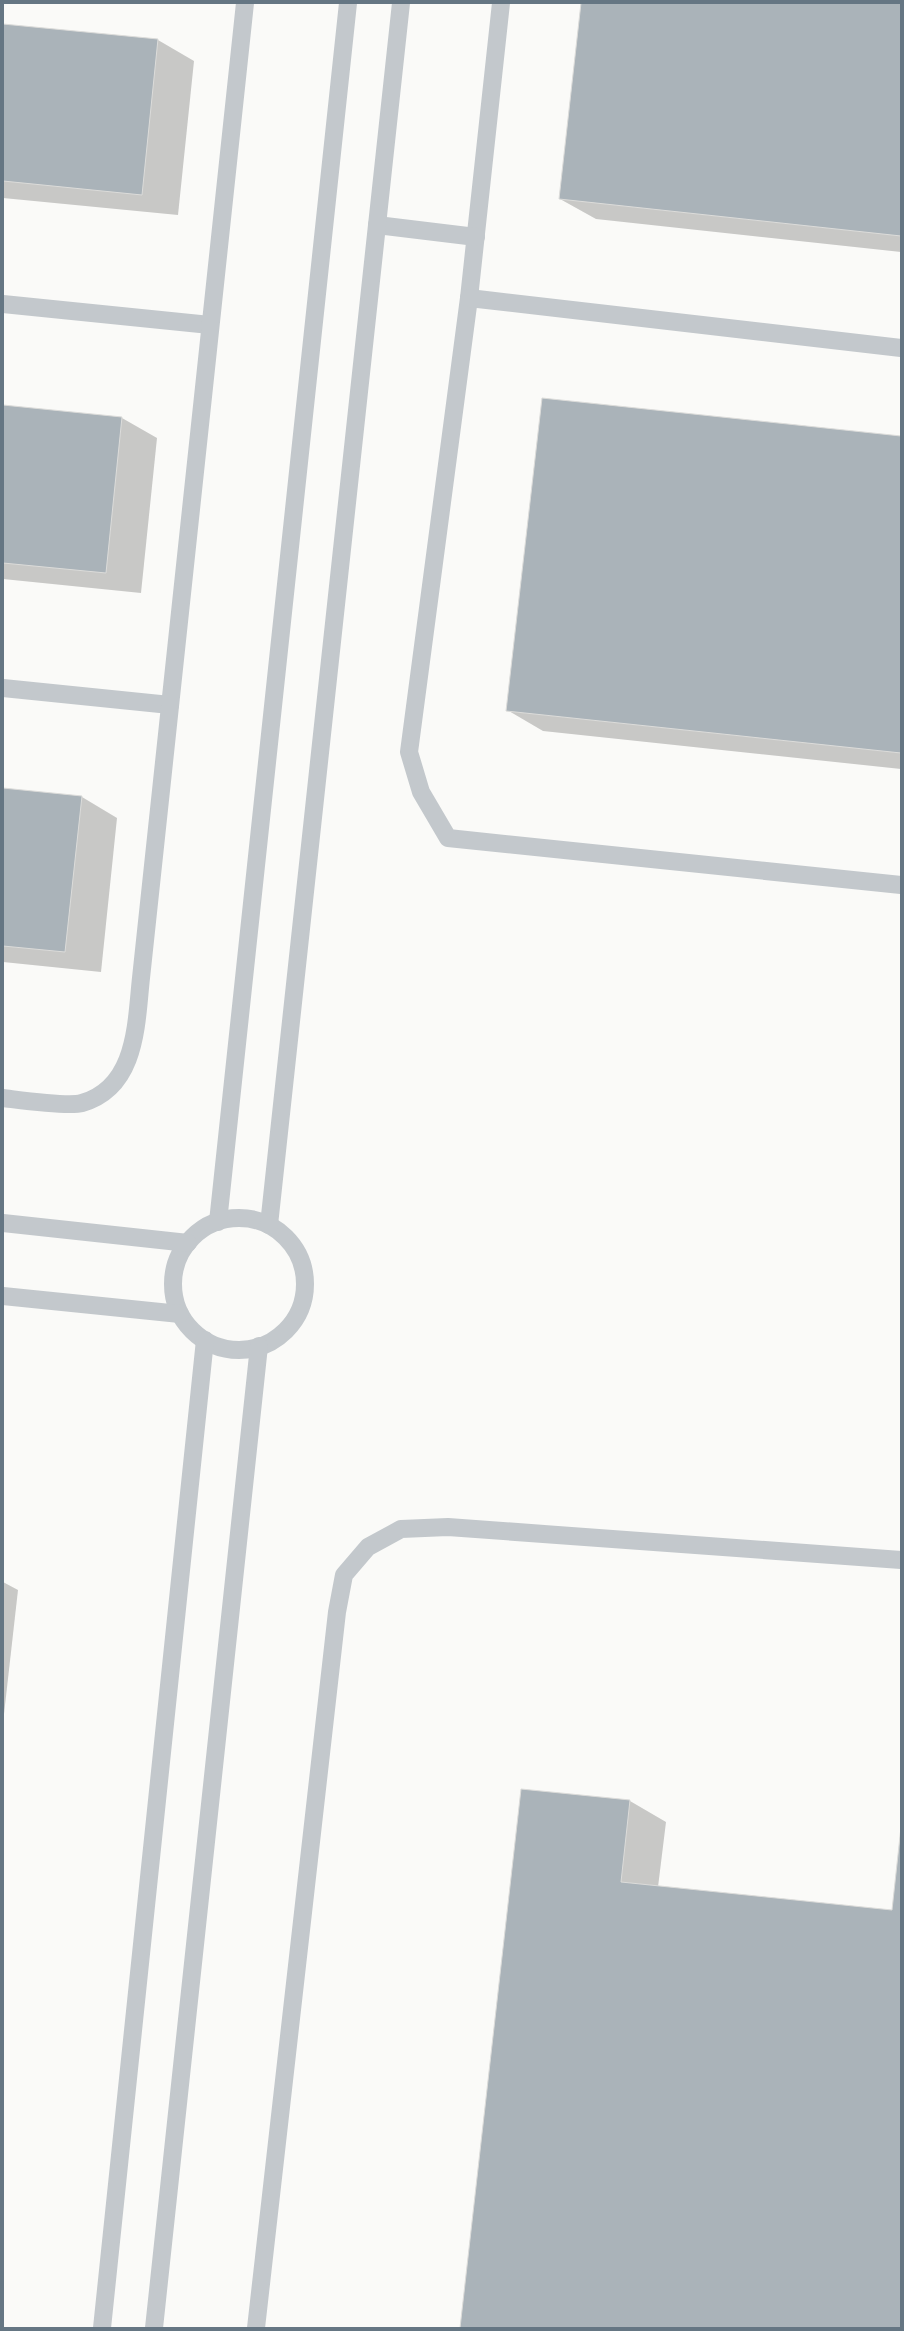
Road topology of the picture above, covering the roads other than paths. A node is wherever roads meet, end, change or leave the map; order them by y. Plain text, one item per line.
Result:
1 (245, 3) edge
2 (348, 3) edge
3 (401, 3) edge
4 (500, 3) edge
5 (377, 225) junction
6 (476, 237) junction
7 (469, 298) junction
8 (3, 304) edge
9 (210, 325) junction
10 (901, 348) edge
11 (3, 688) edge
12 (170, 705) junction
13 (901, 885) edge
14 (3, 1098) edge
15 (218, 1222) junction
16 (3, 1224) edge
17 (269, 1225) junction
18 (188, 1243) junction
19 (3, 1296) edge
20 (180, 1314) junction
21 (205, 1340) junction
22 (259, 1346) junction
23 (901, 1560) edge
24 (102, 2328) edge
25 (154, 2328) edge
26 (256, 2328) edge

1 - 9 lane
2 - 15 lane
3 - 5 lane
4 - 6 lane
5 - 6 lane
5 - 17 lane
6 - 7 lane
7 - 10 lane
7 - 13 lane
8 - 9 lane
9 - 12 lane
11 - 12 lane
12 - 14 lane
15 - 17 lane
15 - 18 lane
16 - 18 lane
17 - 22 lane
18 - 20 lane
19 - 20 lane
20 - 21 lane
21 - 22 lane
21 - 24 lane
22 - 25 lane
23 - 26 lane

